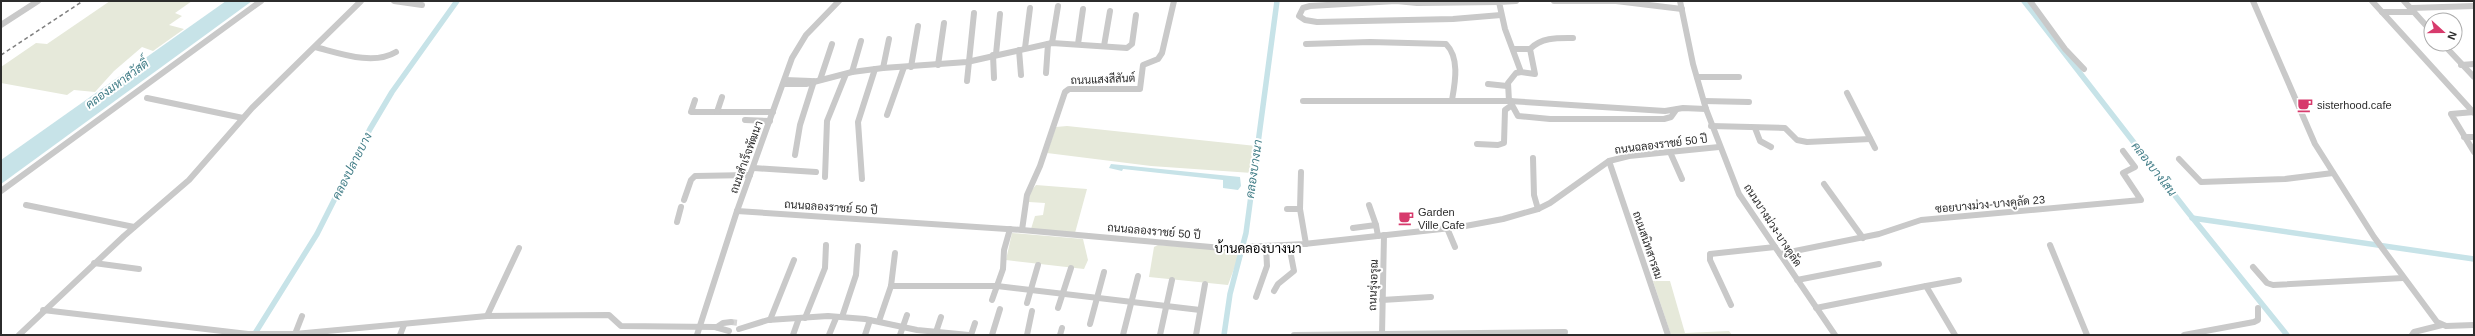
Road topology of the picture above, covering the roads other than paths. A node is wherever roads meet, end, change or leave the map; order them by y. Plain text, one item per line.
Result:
1 (38, 1) edge
2 (261, 1) edge
3 (361, 1) edge
4 (394, 1) edge
5 (839, 1) edge
6 (1174, 1) edge
7 (1516, 1) edge
8 (1554, 1) edge
9 (1680, 1) edge
10 (2030, 1) edge
11 (2252, 1) edge
12 (2372, 1) edge
13 (2404, 1) edge
14 (1499, 2) edge
15 (422, 5) dead end
16 (1058, 6) dead end
17 (2474, 6) edge
18 (1030, 8) dead end
19 (1083, 9) dead end
20 (1682, 9) junction
21 (2413, 10) junction
22 (1110, 11) dead end
23 (2382, 12) junction
24 (974, 13) dead end
25 (1000, 14) dead end
26 (1501, 15) junction
27 (1136, 16) dead end
28 (2423, 22) edge
29 (944, 23) dead end
30 (1, 25) edge
31 (918, 26) dead end
32 (1573, 38) dead end
33 (889, 39) dead end
34 (861, 41) dead end
35 (832, 44) dead end
36 (1050, 44) junction
37 (1078, 44) junction
38 (1306, 44) dead end
39 (1104, 46) junction
40 (315, 47) junction
41 (1022, 49) junction
42 (1513, 49) junction
43 (1530, 49) junction
44 (396, 52) dead end
45 (2450, 52) edge
46 (994, 55) junction
47 (967, 62) junction
48 (2474, 64) edge
49 (938, 65) junction
50 (2461, 65) junction
51 (907, 67) junction
52 (883, 68) junction
53 (875, 69) junction
54 (2084, 69) dead end
55 (1521, 72) junction
56 (849, 73) junction
57 (1046, 73) dead end
58 (1020, 75) dead end
59 (1697, 77) junction
60 (2474, 77) edge
61 (994, 78) dead end
62 (1739, 78) dead end
63 (815, 81) junction
64 (967, 81) dead end
65 (784, 82) junction
66 (1488, 84) dead end
67 (1507, 86) junction
68 (1847, 93) dead end
69 (722, 97) dead end
70 (147, 98) dead end
71 (694, 100) dead end
72 (1452, 100) junction
73 (1303, 101) dead end
74 (1704, 101) junction
75 (1511, 102) junction
76 (1749, 102) dead end
77 (1706, 109) junction
78 (1676, 110) junction
79 (717, 112) junction
80 (774, 112) junction
81 (2474, 112) edge
82 (887, 115) dead end
83 (243, 118) junction
84 (745, 120) dead end
85 (770, 121) junction
86 (1711, 126) junction
87 (1755, 128) junction
88 (2464, 137) junction
89 (2474, 137) edge
90 (1870, 139) junction
91 (1477, 144) dead end
92 (1719, 147) junction
93 (1771, 147) dead end
94 (1875, 148) dead end
95 (2123, 151) dead end
96 (1670, 152) junction
97 (2474, 152) edge
98 (795, 156) dead end
99 (1533, 158) dead end
100 (2179, 159) dead end
101 (1609, 161) junction
102 (754, 168) junction
103 (816, 172) dead end
104 (1301, 172) dead end
105 (2333, 173) junction
106 (750, 175) junction
107 (825, 177) dead end
108 (862, 179) dead end
109 (1682, 179) dead end
110 (1824, 184) dead end
111 (1, 191) edge
112 (684, 200) dead end
113 (26, 205) dead end
114 (1369, 205) dead end
115 (681, 207) dead end
116 (1287, 209) dead end
117 (1300, 209) junction
118 (1538, 209) junction
119 (737, 211) junction
120 (677, 222) dead end
121 (1376, 225) junction
122 (134, 227) junction
123 (1353, 228) dead end
124 (1447, 228) junction
125 (1010, 229) junction
126 (1022, 230) junction
127 (1381, 236) junction
128 (1863, 238) junction
129 (826, 244) dead end
130 (1306, 244) junction
131 (1289, 245) junction
132 (2050, 245) dead end
133 (858, 246) dead end
134 (1266, 246) junction
135 (1455, 247) dead end
136 (1775, 247) junction
137 (519, 248) dead end
138 (896, 253) dead end
139 (1780, 254) junction
140 (794, 260) dead end
141 (94, 263) junction
142 (1879, 264) dead end
143 (1038, 265) dead end
144 (2253, 267) dead end
145 (1071, 268) dead end
146 (139, 269) dead end
147 (1104, 272) dead end
148 (1138, 276) dead end
149 (2403, 278) junction
150 (1172, 280) dead end
151 (1797, 280) junction
152 (1959, 280) dead end
153 (1205, 284) dead end
154 (891, 286) junction
155 (998, 286) junction
156 (1926, 286) junction
157 (1030, 290) junction
158 (1274, 291) dead end
159 (1063, 294) junction
160 (1256, 297) dead end
161 (1431, 297) dead end
162 (1097, 298) junction
163 (992, 300) dead end
164 (1382, 300) junction
165 (1132, 302) junction
166 (1027, 303) dead end
167 (1731, 305) dead end
168 (1167, 306) junction
169 (1058, 308) dead end
170 (1816, 308) junction
171 (2258, 308) dead end
172 (1000, 309) dead end
173 (43, 310) junction
174 (1200, 310) junction
175 (1032, 311) dead end
176 (907, 315) dead end
177 (302, 316) dead end
178 (487, 316) junction
179 (839, 317) junction
180 (941, 317) dead end
181 (802, 318) junction
182 (770, 320) junction
183 (870, 320) junction
184 (879, 321) junction
185 (731, 322) tunnel mouth
186 (975, 323) dead end
187 (1090, 324) dead end
188 (404, 325) junction
189 (2442, 325) junction
190 (2474, 325) edge
191 (742, 326) tunnel mouth
192 (702, 327) junction
193 (716, 327) junction
194 (902, 327) junction
195 (1062, 328) dead end
196 (729, 331) dead end
197 (1565, 332) dead end
198 (935, 333) edge
199 (248, 334) edge
200 (295, 334) junction
201 (1540, 334) edge
202 (19, 335) edge
203 (400, 335) edge
204 (697, 335) edge
205 (793, 335) edge
206 (829, 335) edge
207 (864, 335) edge
208 (900, 335) edge
209 (970, 335) edge
210 (992, 335) edge
211 (1027, 335) edge
212 (1060, 335) edge
213 (1123, 335) edge
214 (1160, 335) edge
215 (1196, 335) edge
216 (1294, 335) edge
217 (1382, 335) edge
218 (1668, 335) edge
219 (1835, 335) edge
220 (1955, 335) edge
221 (2087, 335) edge
222 (2184, 335) edge
223 (2412, 335) edge

1 - 30 street
2 - 111 street
3 - 40 street
4 - 15 street
5 - 65 street, ถนนสำเร็จพัฒนา
6 - 126 street, ถนนแสงสีสันต์
7 - 14 street
8 - 20 street
9 - 20 street, ถนนบางม่วง-บางคูลัด
10 - 54 street
11 - 105 street
12 - 23 street
13 - 21 street
14 - 26 street
14 - 26 street
16 - 36 street
17 - 21 street
18 - 41 street
19 - 37 street
20 - 59 street, ถนนบางม่วง-บางคูลัด
21 - 23 street
21 - 28 street
22 - 39 street
23 - 81 street
24 - 47 street
25 - 46 street
26 - 42 street
27 - 39 street
29 - 49 street
31 - 51 street
32 - 43 street
33 - 52 street
34 - 56 street
35 - 63 street
36 - 37 street
36 - 41 street
36 - 57 street
37 - 39 street
38 - 72 street
40 - 44 street
40 - 83 street
41 - 46 street
41 - 58 street
42 - 43 street
42 - 55 street
43 - 55 street
45 - 50 street
46 - 47 street
46 - 61 street
47 - 49 street
47 - 64 street
48 - 50 street
49 - 51 street
50 - 60 street
51 - 52 street
51 - 82 street
52 - 53 street
53 - 56 street
53 - 108 street
55 - 67 street
56 - 63 street
56 - 107 street
59 - 62 street
59 - 74 street, ถนนบางม่วง-บางคูลัด
63 - 65 street
63 - 98 street
65 - 80 street, ถนนสำเร็จพัฒนา
66 - 67 street
67 - 75 street
68 - 90 street
69 - 79 street
70 - 83 street
71 - 79 street
72 - 73 street
72 - 75 street
74 - 76 street
74 - 77 street, ถนนบางม่วง-บางคูลัด
75 - 78 street
75 - 78 street
75 - 91 street
77 - 78 street
77 - 86 street, ถนนบางม่วง-บางคูลัด
79 - 80 street
80 - 85 street, ถนนสำเร็จพัฒนา
81 - 88 street
83 - 122 street
84 - 85 street
85 - 102 street, ถนนสำเร็จพัฒนา
86 - 87 street
86 - 92 street, ถนนบางม่วง-บางคูลัด
87 - 90 street
87 - 93 street
88 - 89 street
88 - 97 street
90 - 94 street
92 - 96 street, ถนนฉลองราชย์ 50 ปี
92 - 136 street, ถนนบางม่วง-บางคูลัด
95 - 128 street, ซอยบางม่วง-บางคูลัด 23
96 - 101 street, ถนนฉลองราชย์ 50 ปี
96 - 109 street
99 - 118 street
100 - 105 street
101 - 118 street, ถนนฉลองราชย์ 50 ปี
101 - 218 street, ถนนสนิทสารสม
102 - 103 street
102 - 106 street, ถนนสำเร็จพัฒนา
104 - 117 street
105 - 149 street
106 - 112 street
106 - 119 street, ถนนสำเร็จพัฒนา
110 - 128 street
113 - 122 street
114 - 121 street, ถนนรุ่งอรุณ
115 - 120 street
116 - 117 street
117 - 130 street
118 - 124 street, ถนนฉลองราชย์ 50 ปี
119 - 125 street, ถนนฉลองราชย์ 50 ปี
119 - 192 street, ถนนสำเร็จพัฒนา
121 - 123 street
121 - 127 street, ถนนรุ่งอรุณ
122 - 141 street
124 - 127 street, ถนนฉลองราชย์ 50 ปี
124 - 135 street
125 - 126 street, ถนนฉลองราชย์ 50 ปี
125 - 155 street
126 - 134 street, ถนนฉลองราชย์ 50 ปี
127 - 130 street, ถนนฉลองราชย์ 50 ปี
127 - 164 street, ถนนรุ่งอรุณ
128 - 139 street, ซอยบางม่วง-บางคูลัด 23
129 - 181 street
130 - 131 street, ถนนฉลองราชย์ 50 ปี
131 - 134 street, ถนนฉลองราชย์ 50 ปี
131 - 158 street
132 - 221 street
133 - 179 street
134 - 160 street
136 - 139 street, ถนนบางม่วง-บางคูลัด
136 - 167 street
137 - 178 street
138 - 154 street
139 - 151 street, ถนนบางม่วง-บางคูลัด
140 - 182 street
141 - 146 street
141 - 173 street
142 - 151 street
143 - 157 street
144 - 149 street
145 - 159 street
147 - 162 street
148 - 165 street
149 - 189 street
150 - 168 street
151 - 170 street, ถนนบางม่วง-บางคูลัด
152 - 156 street
153 - 174 street
154 - 155 street
154 - 184 street
155 - 157 street
155 - 163 street
156 - 170 street
156 - 220 street
157 - 159 street
157 - 166 street
159 - 162 street
159 - 169 street
161 - 164 street
162 - 165 street
162 - 187 street
164 - 217 street, ถนนรุ่งอรุณ
165 - 168 street
165 - 213 street
168 - 174 street
168 - 214 street
170 - 219 street, ถนนบางม่วง-บางคูลัด
171 - 222 street
172 - 210 street
173 - 199 street
173 - 202 street
174 - 215 street
175 - 211 street
176 - 194 street
177 - 200 street
178 - 188 street
178 - 192 street
179 - 181 street
179 - 183 street
179 - 206 street
180 - 198 street
181 - 182 street
181 - 205 street
182 - 191 street
183 - 184 street
183 - 207 street
184 - 194 street
185 - 193 street
186 - 209 street
188 - 200 street
188 - 203 street
189 - 190 street
189 - 223 street
192 - 193 street
192 - 204 street, ถนนสำเร็จพัฒนา
193 - 196 street
194 - 198 street
194 - 208 street
195 - 212 street
197 - 201 street
198 - 209 street
199 - 200 street
201 - 217 street
216 - 217 street

